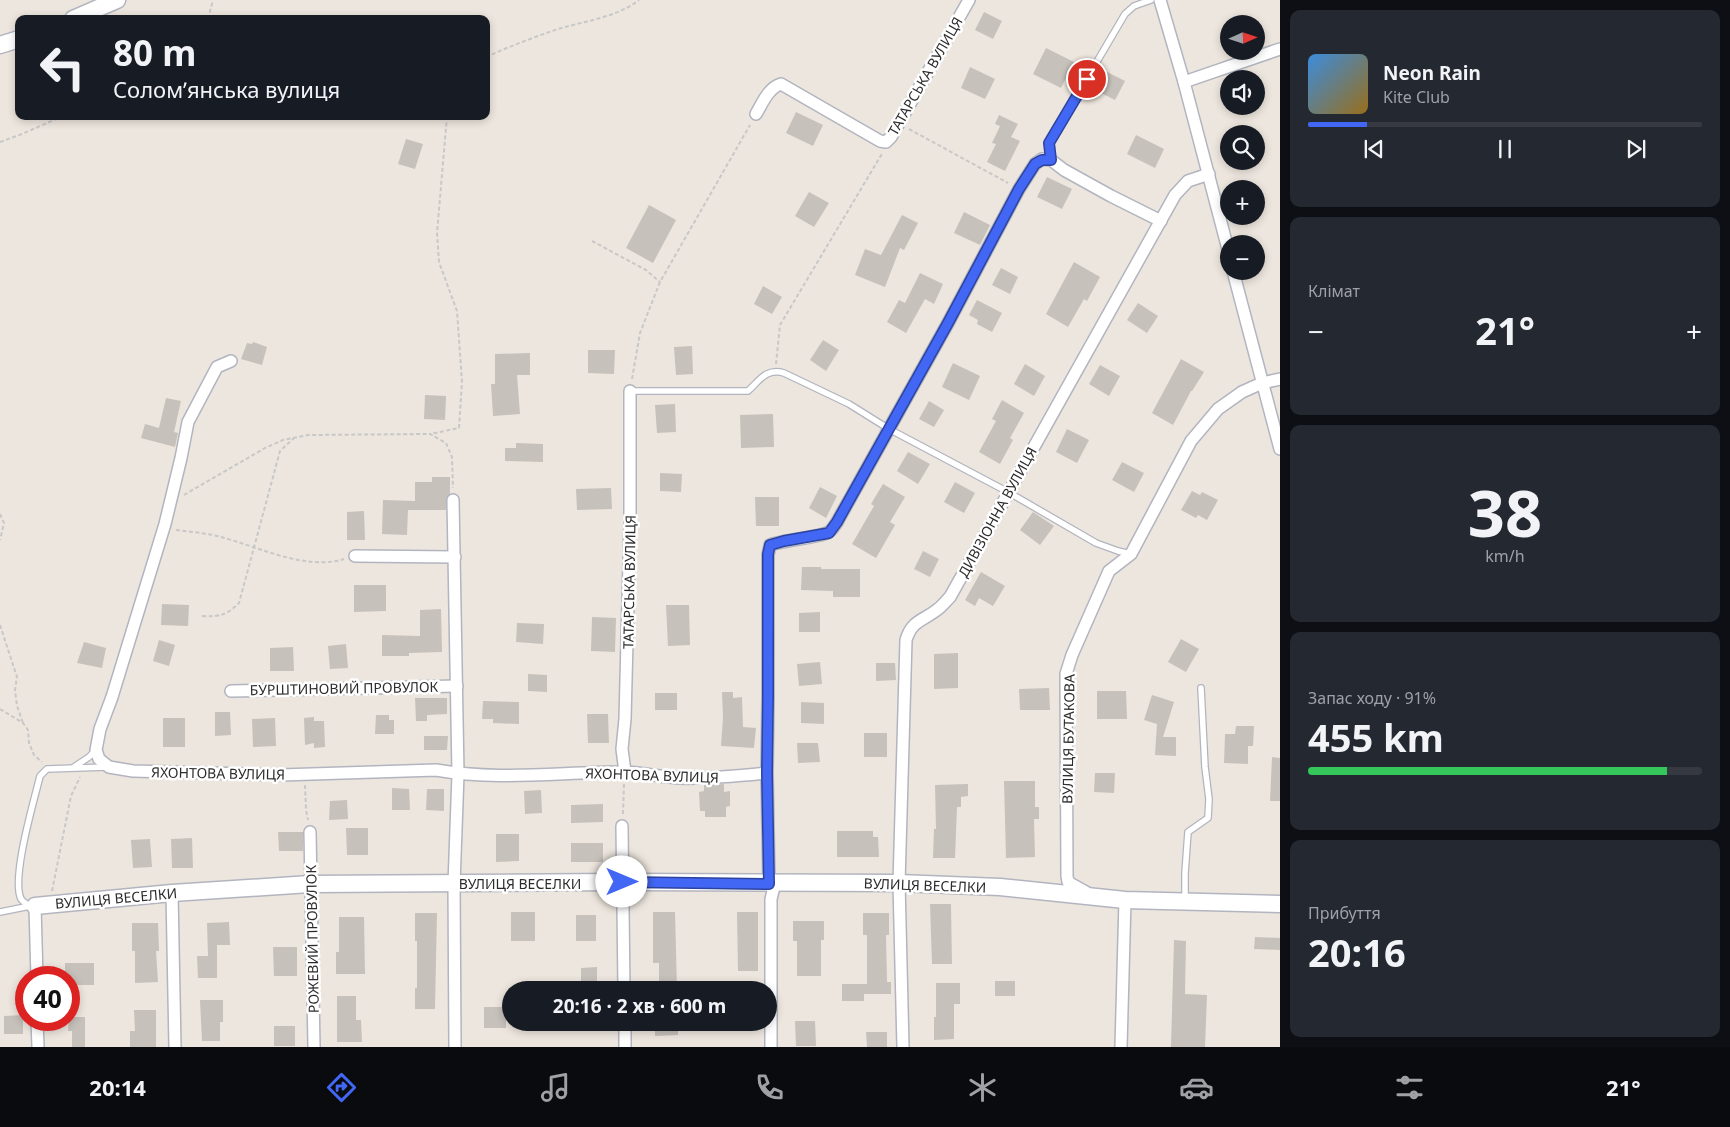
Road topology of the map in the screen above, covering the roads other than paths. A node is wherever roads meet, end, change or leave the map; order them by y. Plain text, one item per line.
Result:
1 (117, 0) edge
2 (968, 0) edge
3 (1151, 0) edge
4 (1160, 0) edge
5 (82, 15) edge
6 (15, 40) edge
7 (0, 46) edge
8 (1280, 49) edge
9 (1184, 82) junction
10 (756, 114) road end
11 (1051, 160) junction
12 (1208, 174) junction
13 (1161, 221) junction
14 (1224, 235) edge
15 (1235, 280) edge
16 (231, 361) dead end
17 (1280, 379) edge
18 (1262, 383) junction
19 (630, 391) joint
20 (889, 429) junction
21 (1280, 449) edge
22 (1008, 492) junction
23 (453, 500) road end
24 (1131, 554) junction
25 (355, 556) road end
26 (455, 557) junction
27 (457, 686) junction
28 (1201, 688) dead end
29 (232, 690) dead end
30 (96, 750) junction
31 (109, 767) junction
32 (72, 768) junction
33 (625, 772) junction
34 (767, 773) junction
35 (458, 774) junction
36 (622, 826) road end
37 (310, 832) road end
38 (622, 882) junction
39 (772, 883) junction
40 (899, 883) junction
41 (310, 884) junction
42 (454, 884) junction
43 (172, 893) junction
44 (1094, 896) junction
45 (1125, 900) junction
46 (1185, 902) junction
47 (1280, 904) edge
48 (32, 906) junction
49 (0, 912) edge
50 (36, 966) edge
51 (624, 981) edge
52 (37, 1031) edge
53 (625, 1031) edge
54 (38, 1047) edge
55 (175, 1047) edge
56 (314, 1047) edge
57 (455, 1047) edge
58 (625, 1047) edge
59 (771, 1047) edge
60 (903, 1047) edge
61 (1121, 1047) edge

1 - 5 street
2 - 10 street, ТАТАРСЬКА ВУЛИЦЯ
3 - 11 lane
4 - 9 street
6 - 7 street
8 - 9 street
9 - 12 street
11 - 13 street
11 - 20 street
12 - 13 street, ДИВІЗІОННА ВУЛИЦЯ
12 - 14 street
13 - 22 street, ДИВІЗІОННА ВУЛИЦЯ
15 - 18 street
16 - 30 street
17 - 18 street, ВУЛИЦЯ БУТАКОВА
18 - 21 street
18 - 24 street, ВУЛИЦЯ БУТАКОВА
19 - 20 lane
19 - 33 street, ТАТАРСЬКА ВУЛИЦЯ
20 - 22 lane
20 - 34 street
22 - 24 lane
22 - 40 street, ДИВІЗІОННА ВУЛИЦЯ
23 - 26 street, БУРШТИНОВИЙ ПРОВУЛОК
24 - 44 street, ВУЛИЦЯ БУТАКОВА
25 - 26 street
26 - 27 street, БУРШТИНОВИЙ ПРОВУЛОК
27 - 29 street, БУРШТИНОВИЙ ПРОВУЛОК
27 - 35 street, БУРШТИНОВИЙ ПРОВУЛОК
28 - 46 lane
30 - 31 street
30 - 32 lane
31 - 32 lane
31 - 35 street, ЯХОНТОВА ВУЛИЦЯ
32 - 48 lane
33 - 34 street, ЯХОНТОВА ВУЛИЦЯ
33 - 35 street, ЯХОНТОВА ВУЛИЦЯ
34 - 39 street
35 - 42 street, БУРШТИНОВИЙ ПРОВУЛОК
36 - 38 street
37 - 41 street, РОЖЕВИЙ ПРОВУЛОК
38 - 39 street, ВУЛИЦЯ ВЕСЕЛКИ
38 - 42 street, ВУЛИЦЯ ВЕСЕЛКИ
38 - 51 street
39 - 40 street, ВУЛИЦЯ ВЕСЕЛКИ
39 - 59 street
40 - 44 street, ВУЛИЦЯ ВЕСЕЛКИ
40 - 60 street, ДИВІЗІОННА ВУЛИЦЯ
41 - 42 street, ВУЛИЦЯ ВЕСЕЛКИ
41 - 43 street, ВУЛИЦЯ ВЕСЕЛКИ
41 - 56 street, РОЖЕВИЙ ПРОВУЛОК
42 - 57 street, БУРШТИНОВИЙ ПРОВУЛОК
43 - 48 street, ВУЛИЦЯ ВЕСЕЛКИ
43 - 55 street
44 - 45 street, ВУЛИЦЯ ВЕСЕЛКИ
45 - 46 street, ВУЛИЦЯ ВЕСЕЛКИ
45 - 61 street
46 - 47 street, ВУЛИЦЯ ВЕСЕЛКИ
48 - 49 lane
48 - 50 street
52 - 54 street
53 - 58 street

